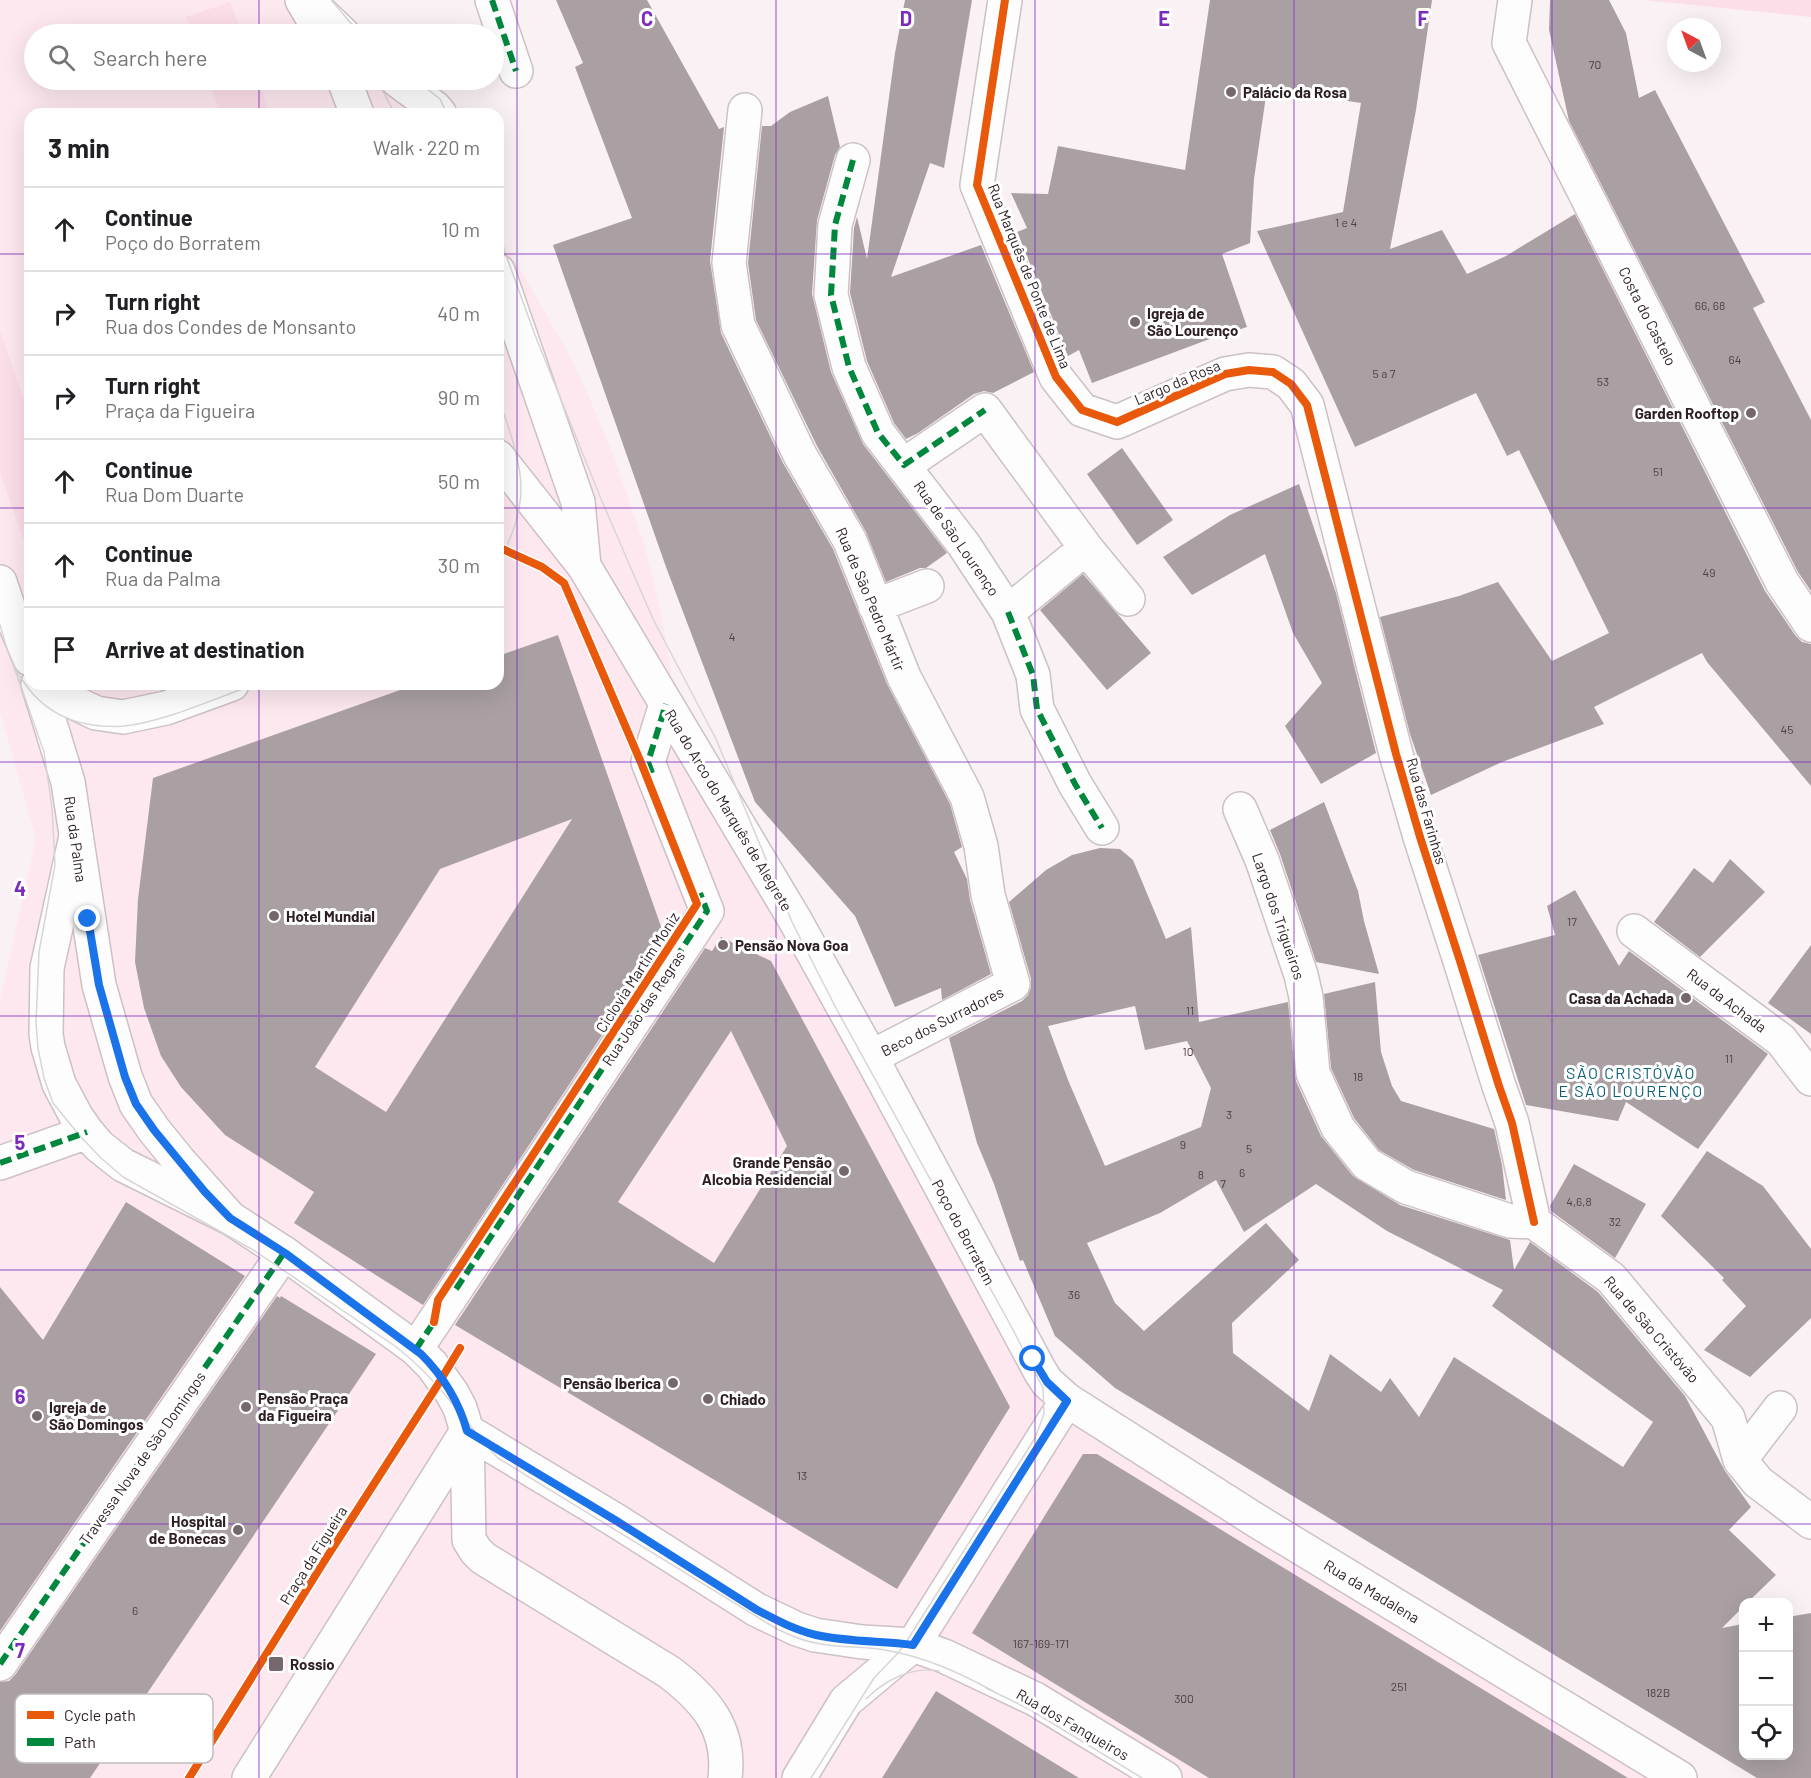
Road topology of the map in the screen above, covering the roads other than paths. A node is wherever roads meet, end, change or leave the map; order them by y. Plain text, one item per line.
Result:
1 (302, 0) edge
2 (307, 0) edge
3 (492, 0) edge
4 (1005, 0) edge
5 (1515, 0) edge
6 (316, 24) edge
7 (332, 24) edge
8 (500, 24) edge
9 (504, 36) edge
10 (516, 71) dead end
11 (348, 90) edge
12 (411, 90) edge
13 (355, 108) edge
14 (435, 108) edge
15 (745, 111) dead end
16 (853, 160) dead end
17 (504, 288) edge
18 (1307, 405) joint
19 (1117, 423) joint
20 (504, 465) edge
21 (904, 465) junction
22 (1086, 548) junction
23 (584, 566) junction
24 (0, 582) edge
25 (927, 586) dead end
26 (1128, 599) dead end
27 (875, 606) junction
28 (1008, 612) junction
29 (1811, 625) edge
30 (24, 644) edge
31 (40, 690) edge
32 (58, 690) edge
33 (216, 690) edge
34 (666, 704) junction
35 (1245, 822) dead end
36 (1102, 828) dead end
37 (76, 836) junction
38 (1634, 931) dead end
39 (1013, 984) joint
40 (871, 1057) junction
41 (1811, 1079) edge
42 (87, 1132) junction
43 (0, 1163) edge
44 (230, 1218) junction
45 (1534, 1222) junction
46 (285, 1253) junction
47 (416, 1349) junction
48 (1067, 1401) junction
49 (1780, 1408) dead end
50 (467, 1431) junction
51 (1740, 1460) junction
52 (1811, 1522) edge
53 (913, 1645) junction
54 (0, 1664) edge
55 (249, 1778) edge
56 (725, 1778) edge
57 (799, 1778) edge
58 (1165, 1778) edge
59 (1680, 1778) edge

1 - 6 street
2 - 7 street
3 - 8 street
4 - 19 street, Rua Marquês de Ponte de Lima
5 - 29 street, Costa do Castelo
9 - 10 street
11 - 13 street
12 - 14 street
15 - 27 street, Rua de São Pedro Mártir
16 - 21 street, Rua de São Lourenço
17 - 23 street, Rua do Arco do Marquês de Alegrete
18 - 19 street, Largo da Rosa
18 - 45 street, Rua das Farinhas
20 - 23 street, Rua do Arco do Marquês de Alegrete
21 - 22 street
21 - 28 street, Rua de São Lourenço
22 - 26 street
22 - 28 street
23 - 34 street, Rua do Arco do Marquês de Alegrete
24 - 30 street, Rua da Palma
25 - 27 street
27 - 39 street, Rua de São Pedro Mártir
28 - 36 street, Rua de São Lourenço
31 - 37 street, Rua da Palma
32 - 33 street
34 - 40 street, Rua do Arco do Marquês de Alegrete
34 - 47 street, Rua João das Regras
35 - 45 street, Largo dos Trigueiros
37 - 42 street
37 - 44 street, Rua da Palma
38 - 41 street, Rua da Achada
39 - 40 street, Beco dos Surradores
40 - 48 street, Poço do Borratem
42 - 43 street
42 - 44 street
44 - 46 street
45 - 51 street, Rua de São Cristóvão
46 - 47 street
46 - 54 street, Travessa Nova de São Domingos
47 - 50 street
48 - 53 street
48 - 59 street, Rua da Madalena
49 - 51 street
50 - 53 street
50 - 55 street
50 - 56 street
51 - 52 street
53 - 57 street
53 - 58 street, Rua dos Fanqueiros

